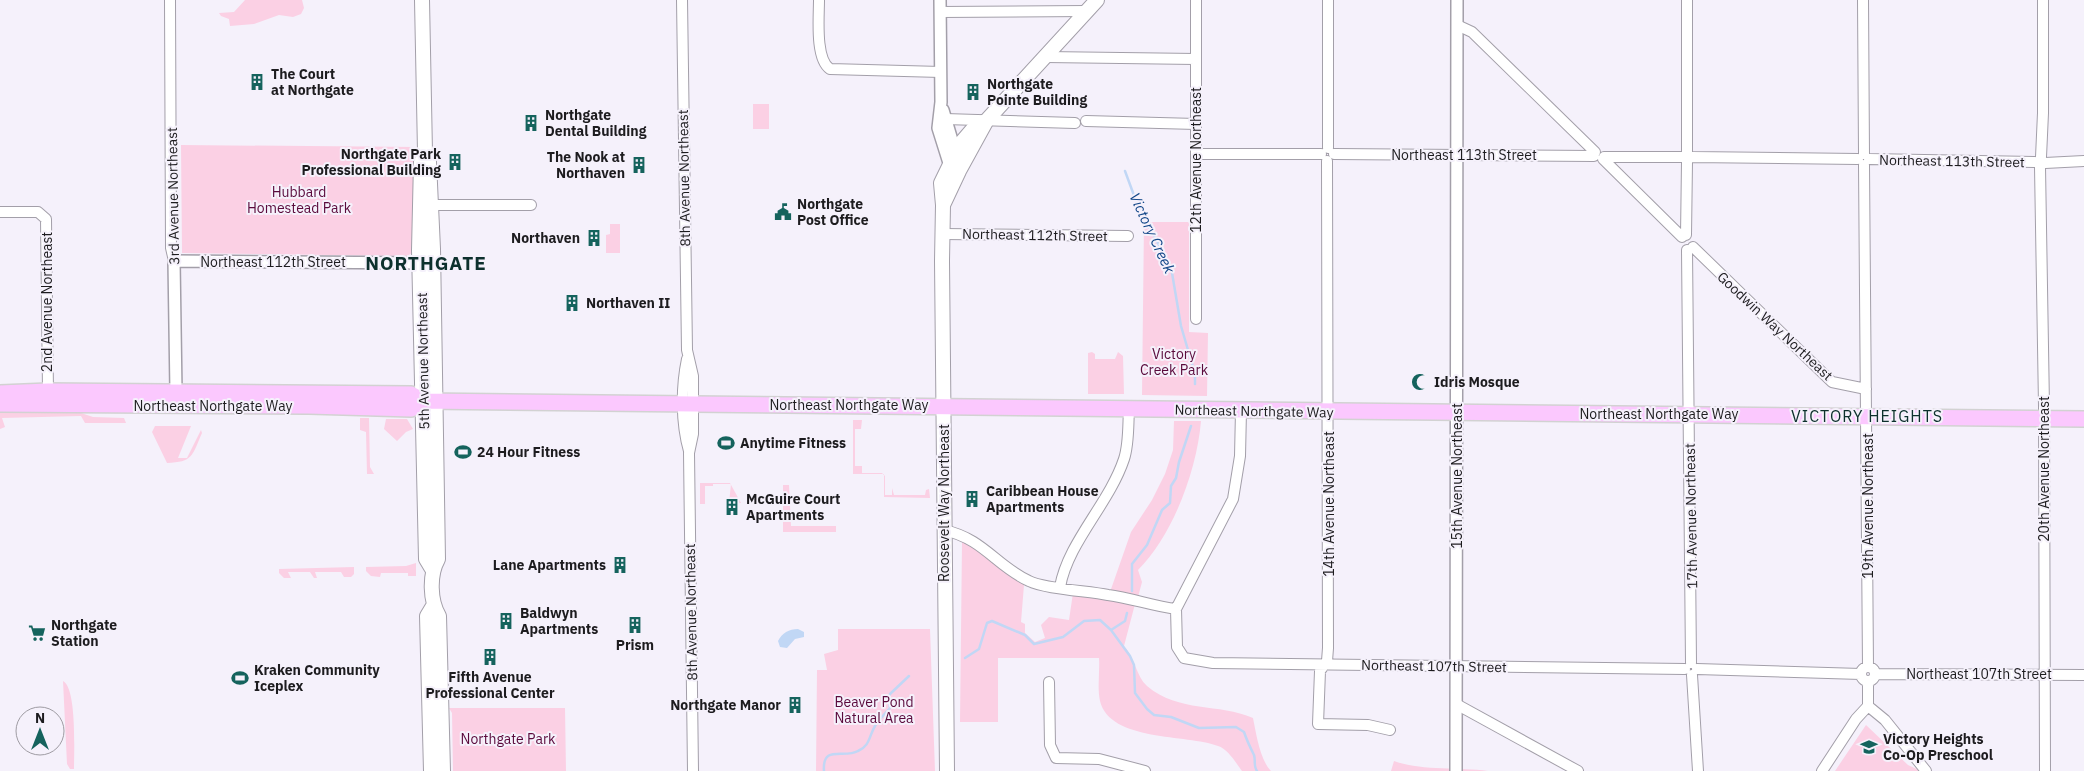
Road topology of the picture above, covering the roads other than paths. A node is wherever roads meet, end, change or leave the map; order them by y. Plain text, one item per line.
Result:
1 (170, 0) edge
2 (422, 0) edge
3 (682, 0) edge
4 (819, 0) edge
5 (940, 0) edge
6 (1097, 0) edge
7 (1196, 0) edge
8 (1328, 0) edge
9 (1457, 0) edge
10 (1688, 0) edge
11 (1863, 0) edge
12 (2043, 0) edge
13 (1087, 11) junction
14 (940, 12) junction
15 (1457, 25) junction
16 (1046, 57) junction
17 (1196, 59) junction
18 (941, 72) junction
19 (941, 102) junction
20 (945, 119) junction
21 (987, 120) junction
22 (1196, 124) junction
23 (425, 152) junction
24 (1197, 154) junction
25 (1328, 154) junction
26 (1457, 156) junction
27 (1599, 156) junction
28 (1687, 157) junction
29 (1864, 159) junction
30 (2084, 161) edge
31 (955, 162) junction
32 (2040, 162) junction
33 (430, 205) junction
34 (531, 205) dead end
35 (0, 212) edge
36 (942, 234) junction
37 (1128, 236) dead end
38 (1684, 236) junction
39 (1690, 249) junction
40 (174, 261) junction
41 (427, 263) junction
42 (1196, 319) dead end
43 (1866, 389) junction
44 (48, 391) junction
45 (176, 392) junction
46 (0, 393) edge
47 (258, 393) junction
48 (430, 401) junction
49 (0, 404) edge
50 (688, 404) junction
51 (140, 406) junction
52 (212, 406) junction
53 (943, 406) junction
54 (1129, 409) junction
55 (1241, 411) junction
56 (1329, 412) junction
57 (1457, 412) junction
58 (1689, 414) junction
59 (1867, 416) junction
60 (2044, 418) junction
61 (2084, 419) edge
62 (944, 530) junction
63 (1060, 587) junction
64 (433, 606) junction
65 (1176, 609) junction
66 (1324, 665) junction
67 (1456, 667) junction
68 (1691, 669) junction
69 (1868, 674) junction
70 (2045, 674) junction
71 (2084, 675) edge
72 (1049, 682) dead end
73 (1456, 704) junction
74 (1868, 706) junction
75 (1390, 730) dead end
76 (1120, 768) edge
77 (431, 771) edge
78 (443, 771) edge
79 (693, 771) edge
80 (947, 771) edge
81 (1145, 771) edge
82 (1456, 771) edge
83 (1578, 771) edge
84 (1698, 771) edge
85 (1822, 771) edge
86 (1926, 771) edge
87 (2045, 771) edge

1 - 40 street, 3rd Avenue Northeast
2 - 23 main road, 5th Avenue Northeast
3 - 50 street, 8th Avenue Northeast
4 - 18 street
5 - 14 street
6 - 13 main road
7 - 17 street, 12th Avenue Northeast
8 - 25 street, 14th Avenue Northeast
9 - 15 street, 15th Avenue Northeast
10 - 28 street
11 - 29 street, 19th Avenue Northeast
12 - 32 street, 20th Avenue Northeast
13 - 14 street
13 - 16 main road
14 - 18 street
15 - 26 street, 15th Avenue Northeast
15 - 27 street
16 - 17 street
16 - 21 main road
17 - 22 street, 12th Avenue Northeast
18 - 19 street
19 - 20 street
19 - 31 street
20 - 21 street
20 - 31 street
21 - 22 street
21 - 31 main road
21 - 31 main road
22 - 24 street, 12th Avenue Northeast
23 - 33 main road, 5th Avenue Northeast
23 - 41 main road, 5th Avenue Northeast
24 - 25 street, Northeast 113th Street
24 - 42 street, 12th Avenue Northeast
25 - 26 street, Northeast 113th Street
25 - 56 street, 14th Avenue Northeast
26 - 27 street, Northeast 113th Street
26 - 57 street, 15th Avenue Northeast
27 - 28 street, Northeast 113th Street
27 - 38 street
28 - 29 street, Northeast 113th Street
28 - 38 street
29 - 32 street, Northeast 113th Street
29 - 43 street, 19th Avenue Northeast
30 - 32 street, Northeast 113th Street
31 - 36 main road, Roosevelt Way Northeast
32 - 60 street, 20th Avenue Northeast
33 - 34 street
33 - 41 main road, 5th Avenue Northeast
35 - 44 street, 2nd Avenue Northeast
36 - 37 street, Northeast 112th Street
36 - 53 main road, Roosevelt Way Northeast
38 - 39 street
39 - 43 street, Goodwin Way Northeast
39 - 58 street, 17th Avenue Northeast
40 - 41 street, Northeast 112th Street
40 - 45 street, 3rd Avenue Northeast
41 - 48 main road, 5th Avenue Northeast
43 - 59 street, 19th Avenue Northeast
44 - 45 main road, Northeast Northgate Way
44 - 46 main road, Northeast Northgate Way
45 - 47 main road, Northeast Northgate Way
45 - 51 main road
47 - 48 main road, Northeast Northgate Way
47 - 52 main road
48 - 50 main road, Northeast Northgate Way
48 - 52 main road, Northeast Northgate Way
48 - 64 main road, 5th Avenue Northeast
49 - 51 main road, Northeast Northgate Way
50 - 53 main road, Northeast Northgate Way
50 - 79 street, 8th Avenue Northeast
51 - 52 main road, Northeast Northgate Way
53 - 54 main road, Northeast Northgate Way
53 - 62 main road, Roosevelt Way Northeast
54 - 55 main road, Northeast Northgate Way
54 - 63 street
55 - 56 main road, Northeast Northgate Way
55 - 65 street
56 - 57 main road, Northeast Northgate Way
56 - 66 street, 14th Avenue Northeast
57 - 58 main road, Northeast Northgate Way
57 - 67 street, 15th Avenue Northeast
58 - 59 main road, Northeast Northgate Way
58 - 68 street, 17th Avenue Northeast
59 - 60 main road, Northeast Northgate Way
59 - 69 street, 19th Avenue Northeast
60 - 61 main road, Northeast Northgate Way
60 - 70 street, 20th Avenue Northeast
62 - 63 street
62 - 80 main road, Roosevelt Way Northeast
63 - 65 street
64 - 77 main road, 5th Avenue Northeast
64 - 78 main road, 5th Avenue Northeast
65 - 66 street, Northeast 107th Street
66 - 67 street, Northeast 107th Street
66 - 75 street, 14th Avenue Northeast
67 - 68 street, Northeast 107th Street
67 - 73 street, 15th Avenue Northeast
68 - 69 street, Northeast 107th Street
68 - 84 street, 17th Avenue Northeast
69 - 70 street, Northeast 107th Street
69 - 74 street, 19th Avenue Northeast
70 - 71 street, Northeast 107th Street
70 - 87 street, 20th Avenue Northeast
72 - 76 street
73 - 82 street, 15th Avenue Northeast
73 - 83 street
74 - 85 street
74 - 86 street
76 - 81 street

